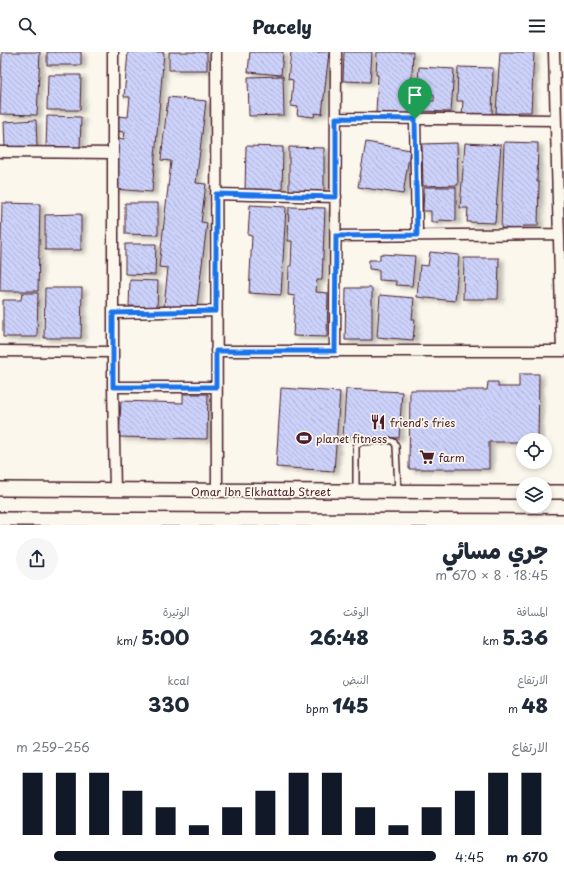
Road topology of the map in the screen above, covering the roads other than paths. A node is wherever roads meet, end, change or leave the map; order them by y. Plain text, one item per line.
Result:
1 (113, 52) edge
2 (216, 52) edge
3 (336, 52) edge
4 (554, 52) edge
5 (336, 118) junction
6 (415, 119) junction
7 (556, 120) junction
8 (0, 152) edge
9 (113, 153) junction
10 (216, 194) junction
11 (336, 197) junction
12 (559, 234) junction
13 (417, 235) junction
14 (336, 236) junction
15 (216, 311) junction
16 (113, 313) junction
17 (0, 351) edge
18 (216, 351) junction
19 (335, 351) junction
20 (563, 351) edge
21 (113, 352) junction
22 (113, 387) junction
23 (216, 387) junction
24 (0, 490) edge
25 (115, 490) junction
26 (217, 491) junction
27 (356, 491) junction
28 (398, 491) junction
29 (516, 492) edge
30 (552, 492) edge
31 (564, 492) edge
32 (0, 520) edge
33 (564, 521) edge

1 - 9 street
2 - 10 street
3 - 5 street
4 - 7 street
5 - 6 street
5 - 11 street
6 - 7 street
6 - 13 street
7 - 12 street
8 - 9 street
9 - 16 street
10 - 11 street
10 - 15 street
11 - 14 street
12 - 13 street
12 - 20 street
13 - 14 street
14 - 19 street
15 - 16 street
15 - 18 street
16 - 21 street
17 - 21 street
18 - 19 street
18 - 23 street
19 - 20 street
21 - 22 street
22 - 23 street
22 - 25 street
23 - 26 street
24 - 25 street, Omar Ibn Elkhattab Street
25 - 26 street, Omar Ibn Elkhattab Street
26 - 27 street, Omar Ibn Elkhattab Street
27 - 28 street, Omar Ibn Elkhattab Street
27 - 28 lane
28 - 29 street, Omar Ibn Elkhattab Street
30 - 31 street
32 - 33 street

